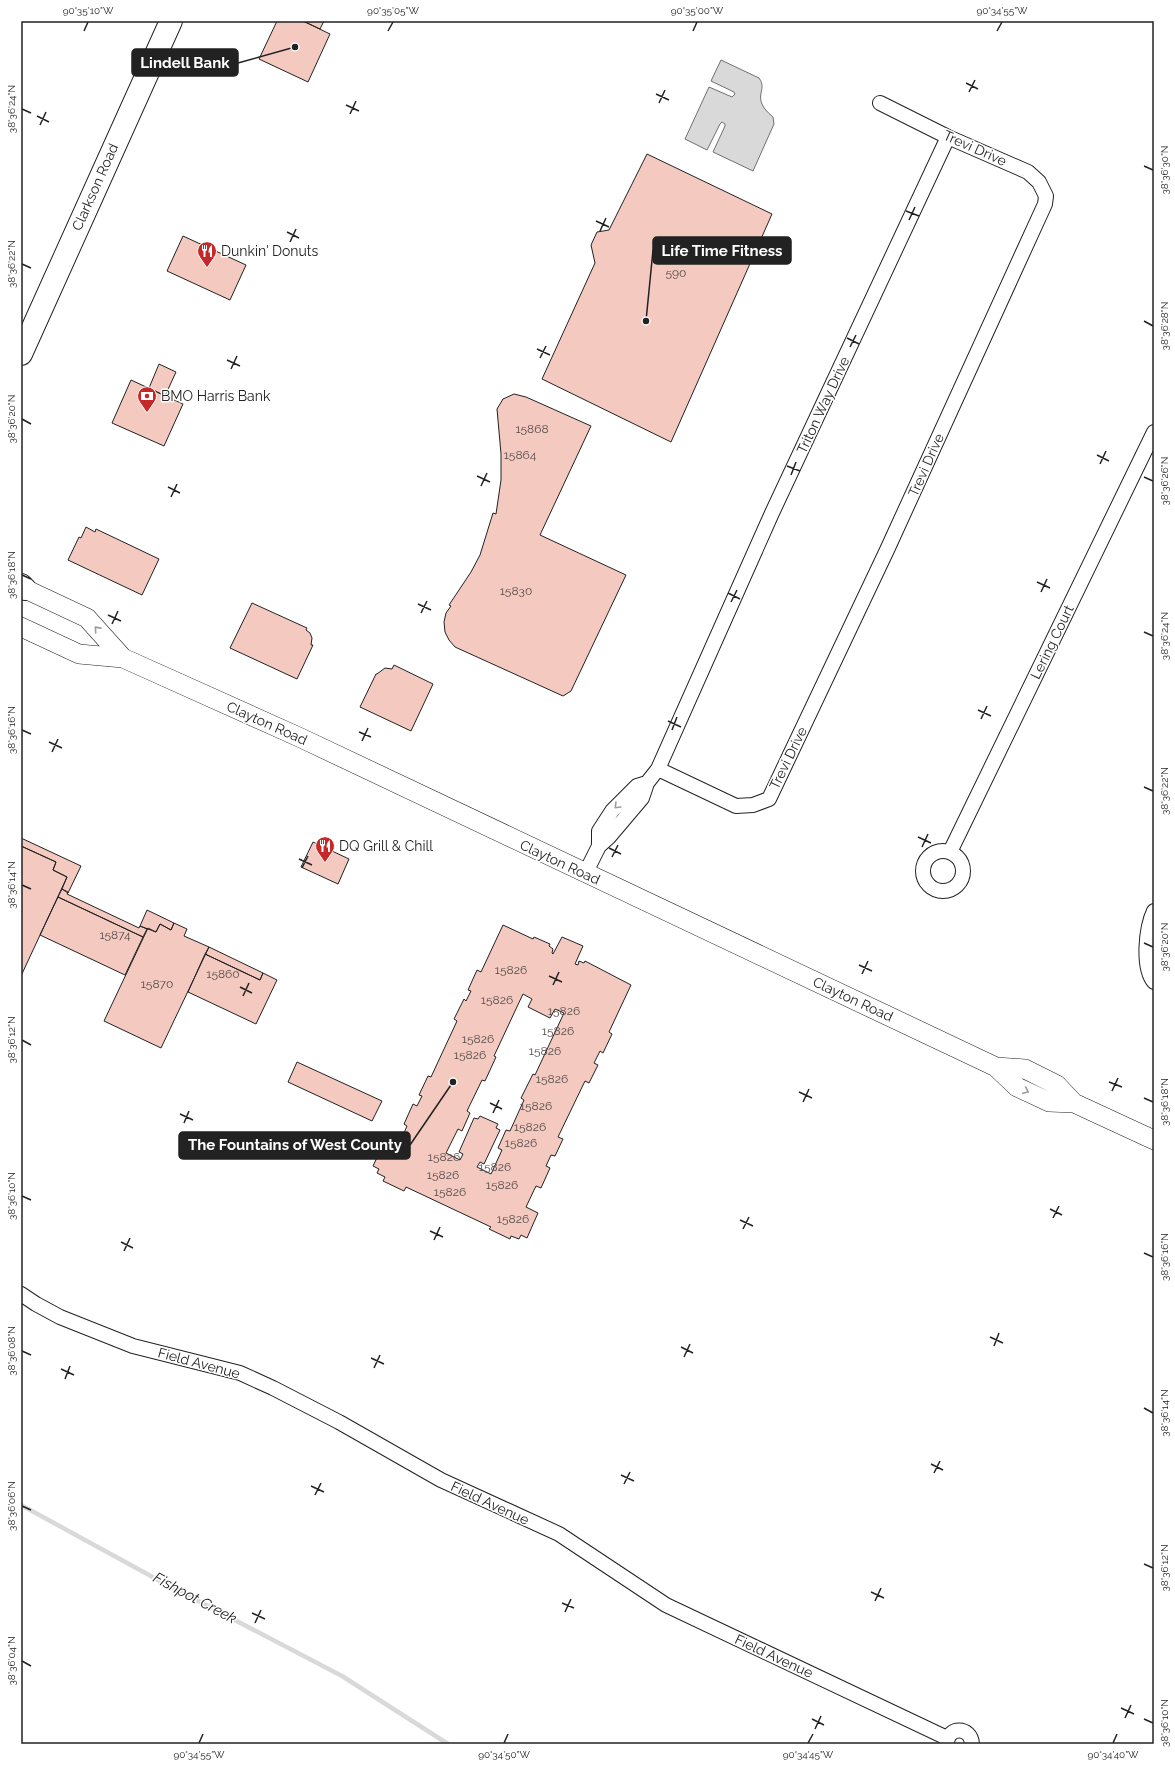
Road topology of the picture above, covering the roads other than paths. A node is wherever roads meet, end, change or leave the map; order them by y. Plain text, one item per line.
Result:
1 (171, 21) edge
2 (880, 103) dead end
3 (948, 137) junction
4 (21, 354) edge
5 (1154, 432) edge
6 (22, 587) edge
7 (21, 627) edge
8 (123, 658) junction
9 (658, 769) junction
10 (950, 852) dead end
11 (585, 874) junction
12 (1154, 911) edge
13 (1154, 982) edge
14 (1154, 1140) edge
15 (21, 1294) edge
16 (947, 1741) edge
17 (972, 1744) edge

1 - 4 main road, Clarkson Road
2 - 3 street, Trevi Drive
3 - 9 street, Triton Way Drive
3 - 9 street, Trevi Drive
5 - 10 street, Lering Court
8 -> 6 main road, Clayton Road
7 - 8 main road, Clayton Road
8 - 11 main road, Clayton Road
9 - 11 street, Triton Way Drive
11 - 14 main road, Clayton Road
12 - 13 street
15 - 16 street, Field Avenue
16 - 17 street, Field Avenue

